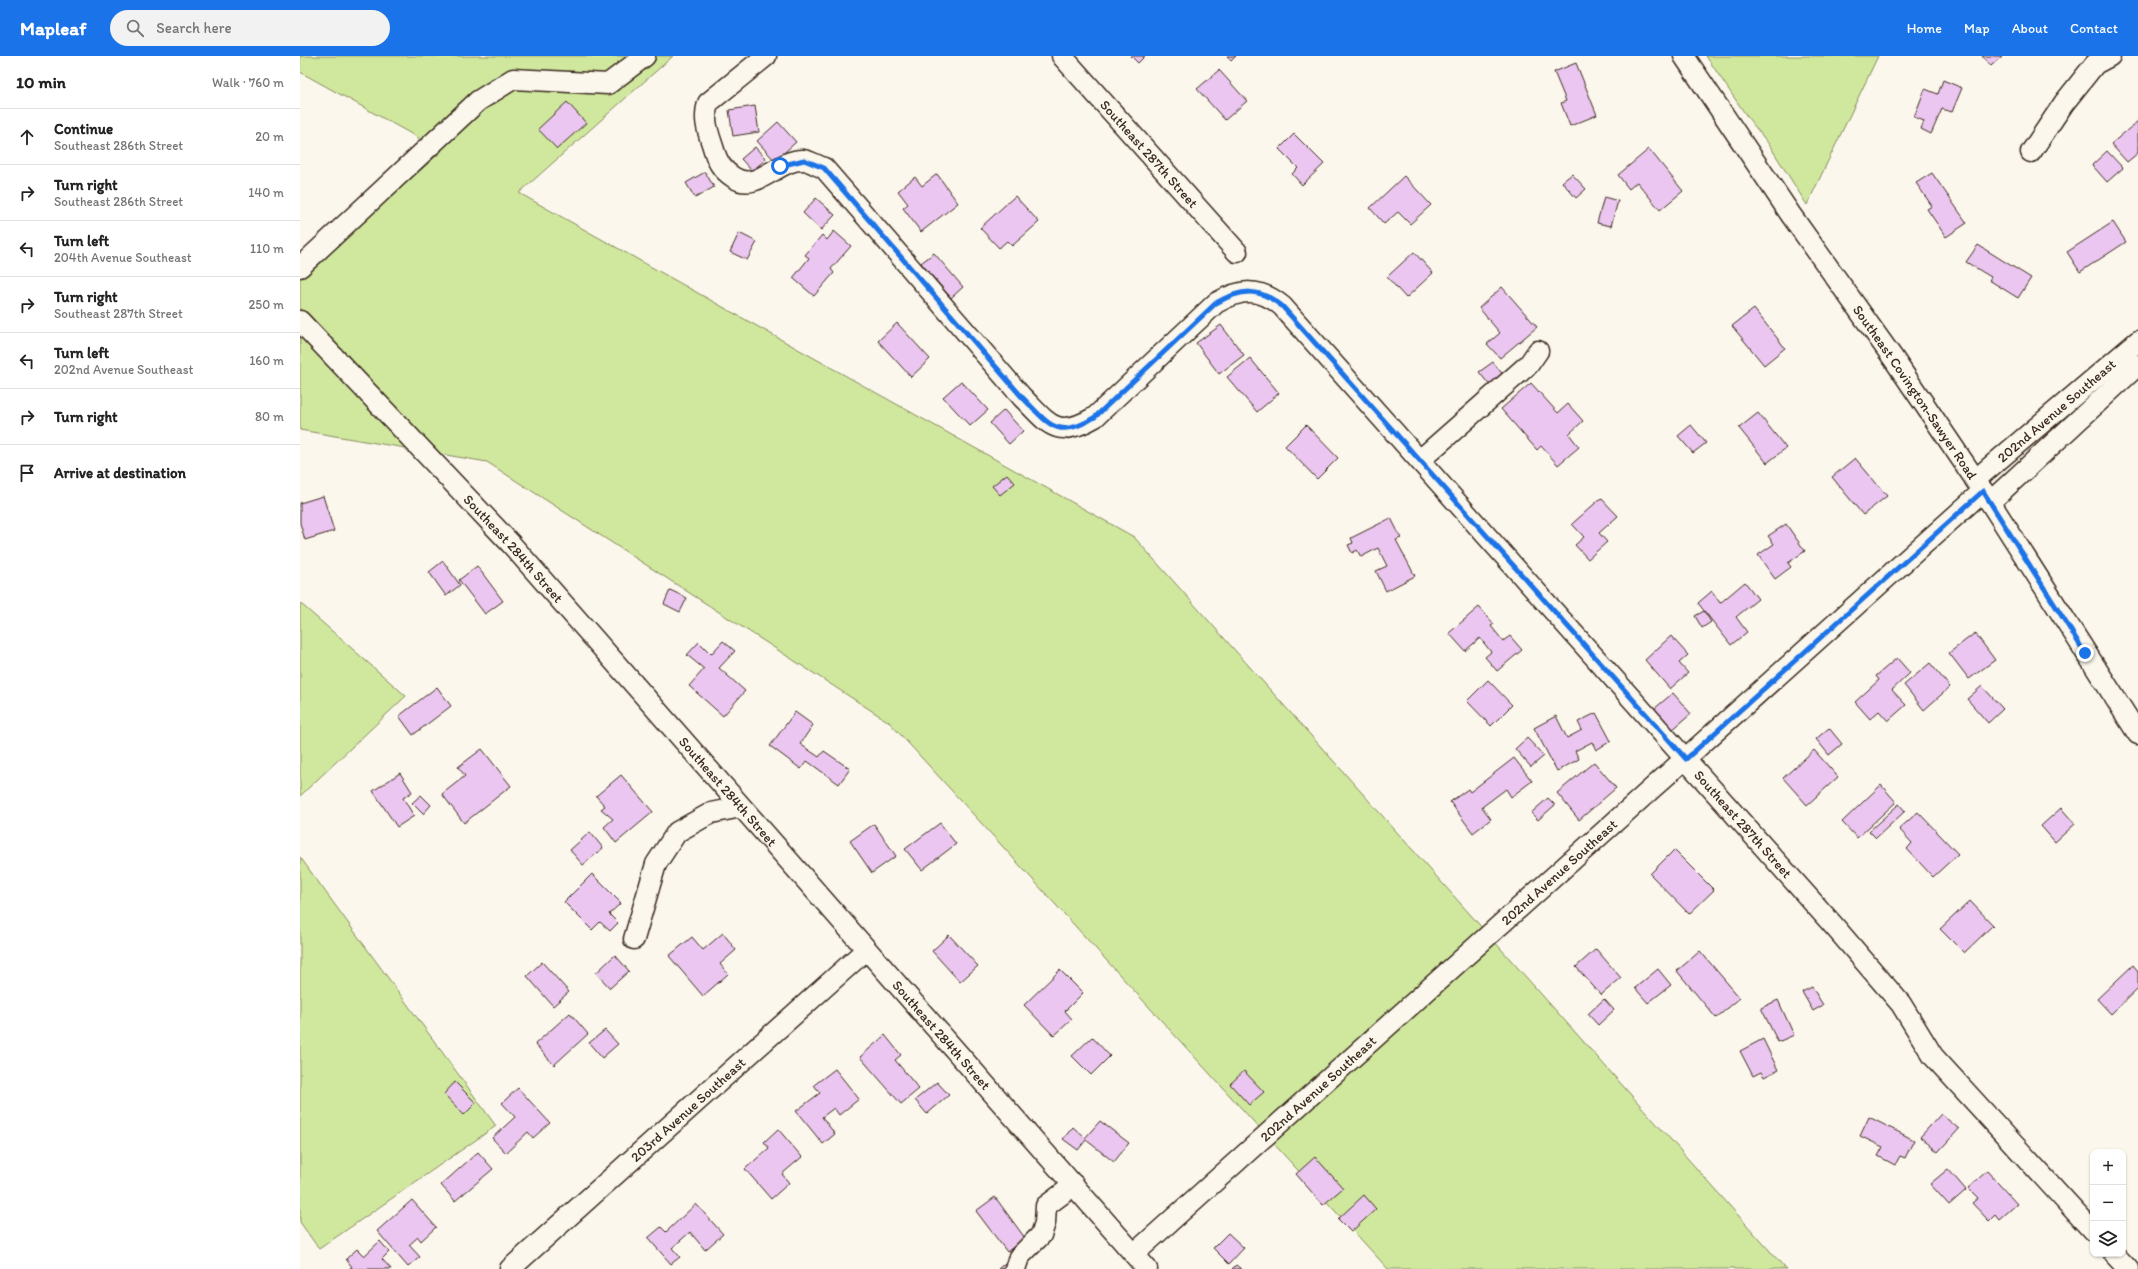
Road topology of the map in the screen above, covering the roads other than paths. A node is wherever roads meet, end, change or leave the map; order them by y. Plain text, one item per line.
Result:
1 (645, 56) edge
2 (766, 56) edge
3 (1062, 56) edge
4 (1684, 56) edge
5 (2110, 56) edge
6 (2031, 152) dead end
7 (1237, 252) dead end
8 (300, 267) edge
9 (300, 321) edge
10 (2138, 341) edge
11 (1538, 351) dead end
12 (2138, 365) edge
13 (1420, 460) junction
14 (1983, 491) junction
15 (2138, 734) edge
16 (1686, 759) junction
17 (741, 807) junction
18 (634, 939) dead end
19 (866, 950) junction
20 (1074, 1185) junction
21 (2090, 1228) edge
22 (1135, 1253) junction
23 (2117, 1257) edge
24 (2138, 1259) edge
25 (510, 1269) edge
26 (1015, 1269) edge
27 (1147, 1269) edge
28 (2129, 1269) edge

1 - 8 street
2 - 13 street, Southeast 287th Street
3 - 7 street, Southeast 287th Street
4 - 14 street, Southeast Covington-Sawyer Road
5 - 6 street
9 - 17 street, Southeast 284th Street
10 - 14 street, 202nd Avenue Southeast
11 - 13 street
12 - 14 street, 202nd Avenue Southeast
13 - 16 street, Southeast 287th Street
14 - 15 street, Southeast Covington-Sawyer Road
14 - 16 street, 202nd Avenue Southeast
16 - 21 street, Southeast 287th Street
16 - 22 street, 202nd Avenue Southeast
17 - 18 street
17 - 19 street, Southeast 284th Street
19 - 20 street, Southeast 284th Street
19 - 25 street, 203rd Avenue Southeast
20 - 22 street, Southeast 284th Street
20 - 26 street
22 - 27 street, Southeast 284th Street
23 - 28 street
24 - 28 street

